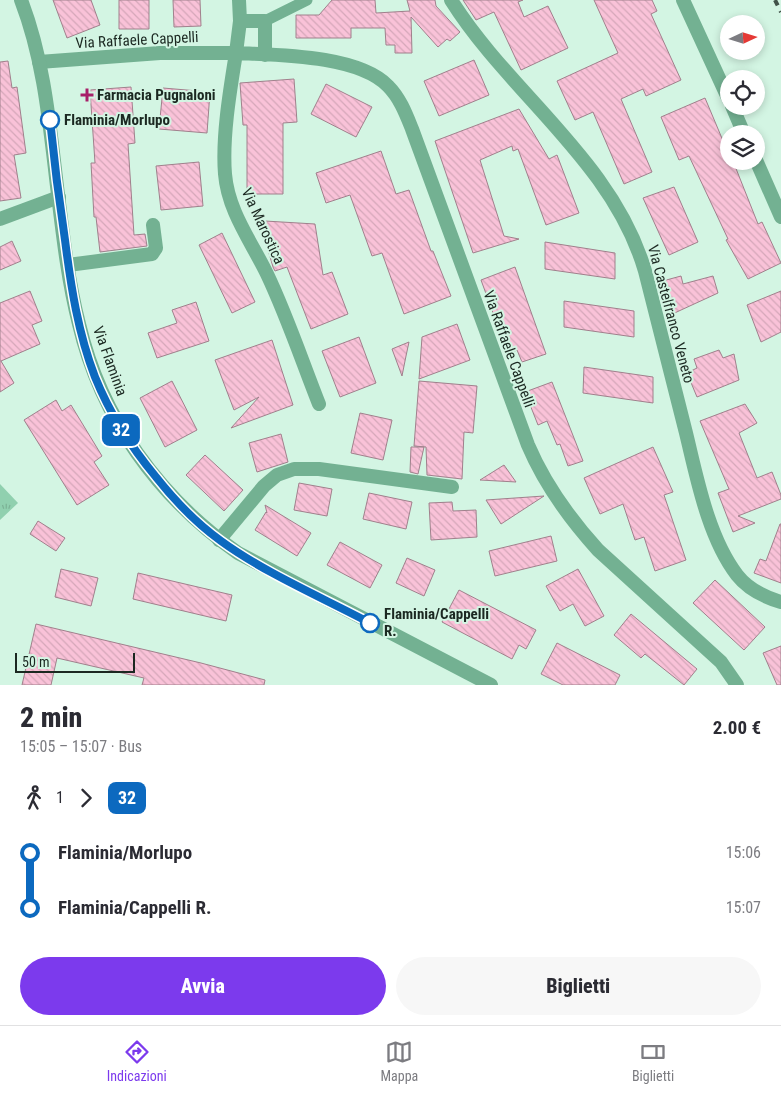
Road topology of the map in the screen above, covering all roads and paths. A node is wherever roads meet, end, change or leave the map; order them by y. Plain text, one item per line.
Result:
1 (21, 0) edge
2 (240, 0) edge
3 (307, 0) edge
4 (451, 0) edge
5 (683, 0) edge
6 (240, 21) junction
7 (265, 21) junction
8 (236, 53) junction
9 (266, 55) junction
10 (39, 62) junction
11 (720, 80) edge
12 (760, 170) edge
13 (59, 197) junction
14 (781, 217) edge
15 (0, 219) edge
16 (153, 225) dead end
17 (68, 265) junction
18 (319, 404) dead end
19 (452, 487) dead end
20 (219, 540) junction
21 (781, 602) edge
22 (491, 685) edge
23 (737, 685) edge

1 - 10 street, Via Flaminia
2 - 6 street, Via Marostica
3 - 7 street
4 - 21 street, Via Castelfranco Veneto
5 - 11 street
6 - 7 street
6 - 8 street, Via Marostica
7 - 9 street
8 - 9 street, Via Raffaele Cappelli
8 - 10 street, Via Raffaele Cappelli
8 - 18 street, Via Marostica
9 - 23 street, Via Raffaele Cappelli
10 - 13 street, Via Flaminia
12 - 14 street
13 - 15 street
13 - 17 street, Via Flaminia
16 - 17 street
17 - 20 street, Via Flaminia
19 - 20 street
20 - 22 street, Via Flaminia

